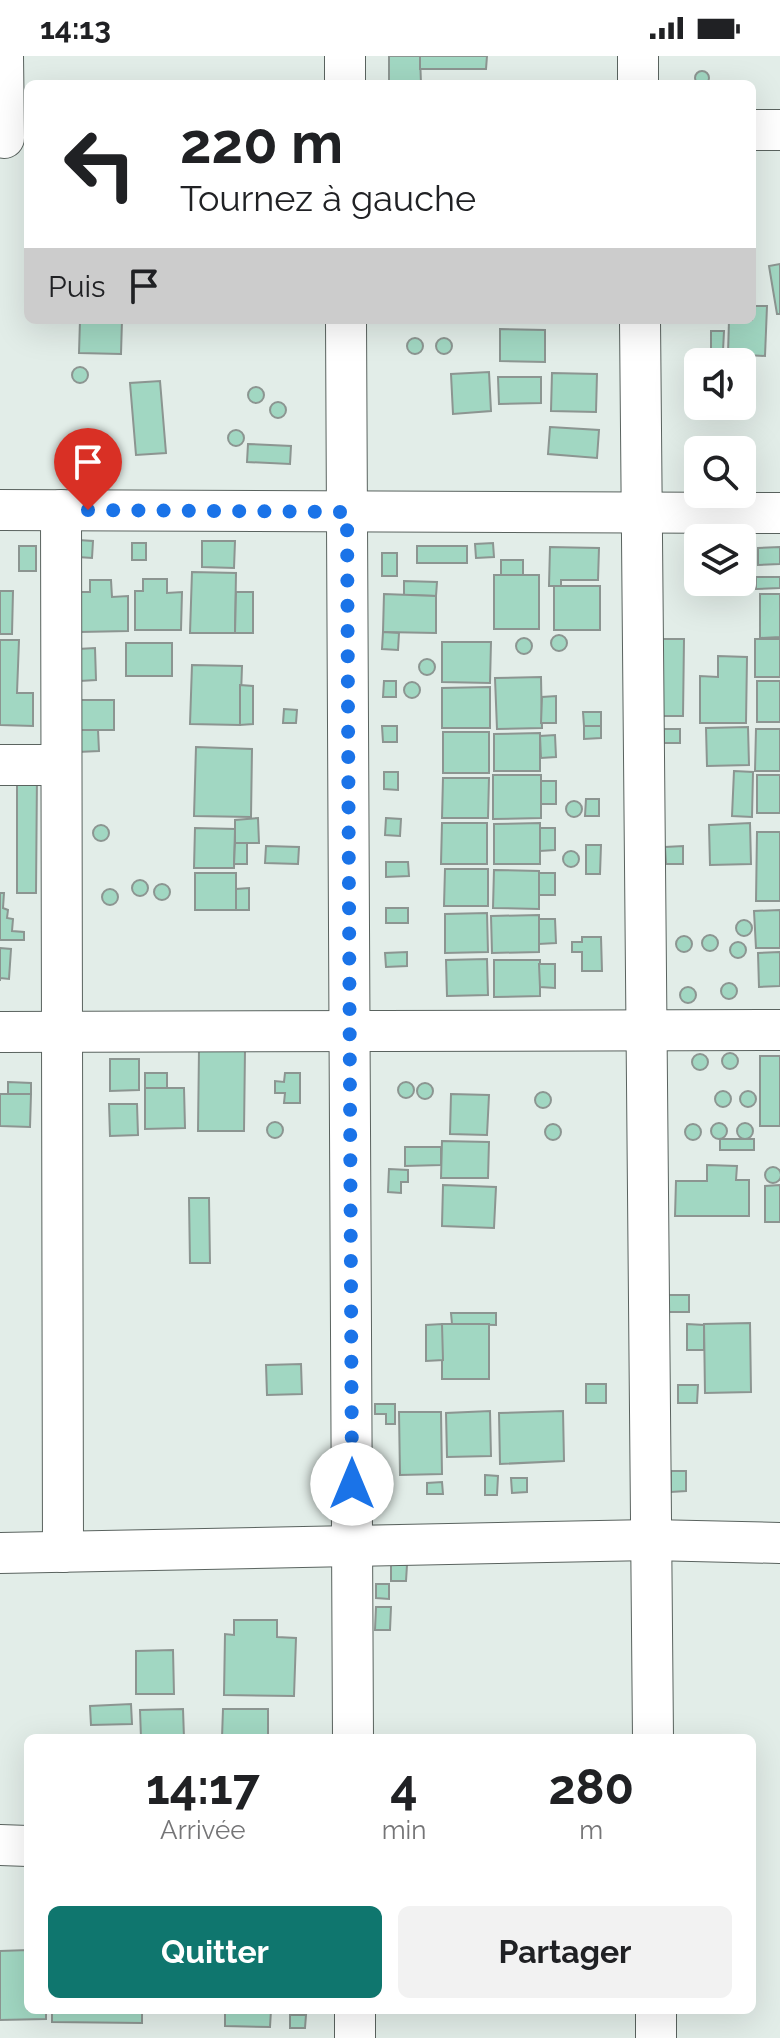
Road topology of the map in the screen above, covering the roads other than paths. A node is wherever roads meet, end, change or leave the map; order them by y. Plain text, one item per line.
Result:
1 (3, 56) edge
2 (345, 56) edge
3 (638, 56) edge
4 (345, 80) edge
5 (638, 80) edge
6 (756, 130) edge
7 (780, 130) edge
8 (11, 138) edge
9 (346, 324) edge
10 (640, 324) edge
11 (0, 510) edge
12 (61, 510) junction
13 (347, 512) junction
14 (642, 512) junction
15 (780, 513) edge
16 (0, 765) edge
17 (61, 765) junction
18 (646, 1030) junction
19 (780, 1030) edge
20 (350, 1031) junction
21 (0, 1032) edge
22 (62, 1032) junction
23 (651, 1540) junction
24 (780, 1543) edge
25 (352, 1544) junction
26 (63, 1552) junction
27 (0, 1553) edge
28 (353, 1734) edge
29 (653, 1734) edge
30 (0, 1845) edge
31 (24, 1846) edge
32 (355, 2014) edge
33 (656, 2014) edge
34 (355, 2038) edge
35 (656, 2038) edge

1 - 8 street
2 - 4 street
3 - 5 street
6 - 7 street
9 - 13 street
10 - 14 street
11 - 12 street
12 - 13 street
12 - 17 street
13 - 14 street
13 - 20 street
14 - 15 street
14 - 18 street
16 - 17 street
17 - 22 street
18 - 19 street
18 - 20 street
18 - 23 street
20 - 22 street
20 - 25 street
21 - 22 street
22 - 26 street
23 - 24 street
23 - 25 street
23 - 29 street
25 - 26 street
25 - 28 street
26 - 27 street
30 - 31 street
32 - 34 street
33 - 35 street

